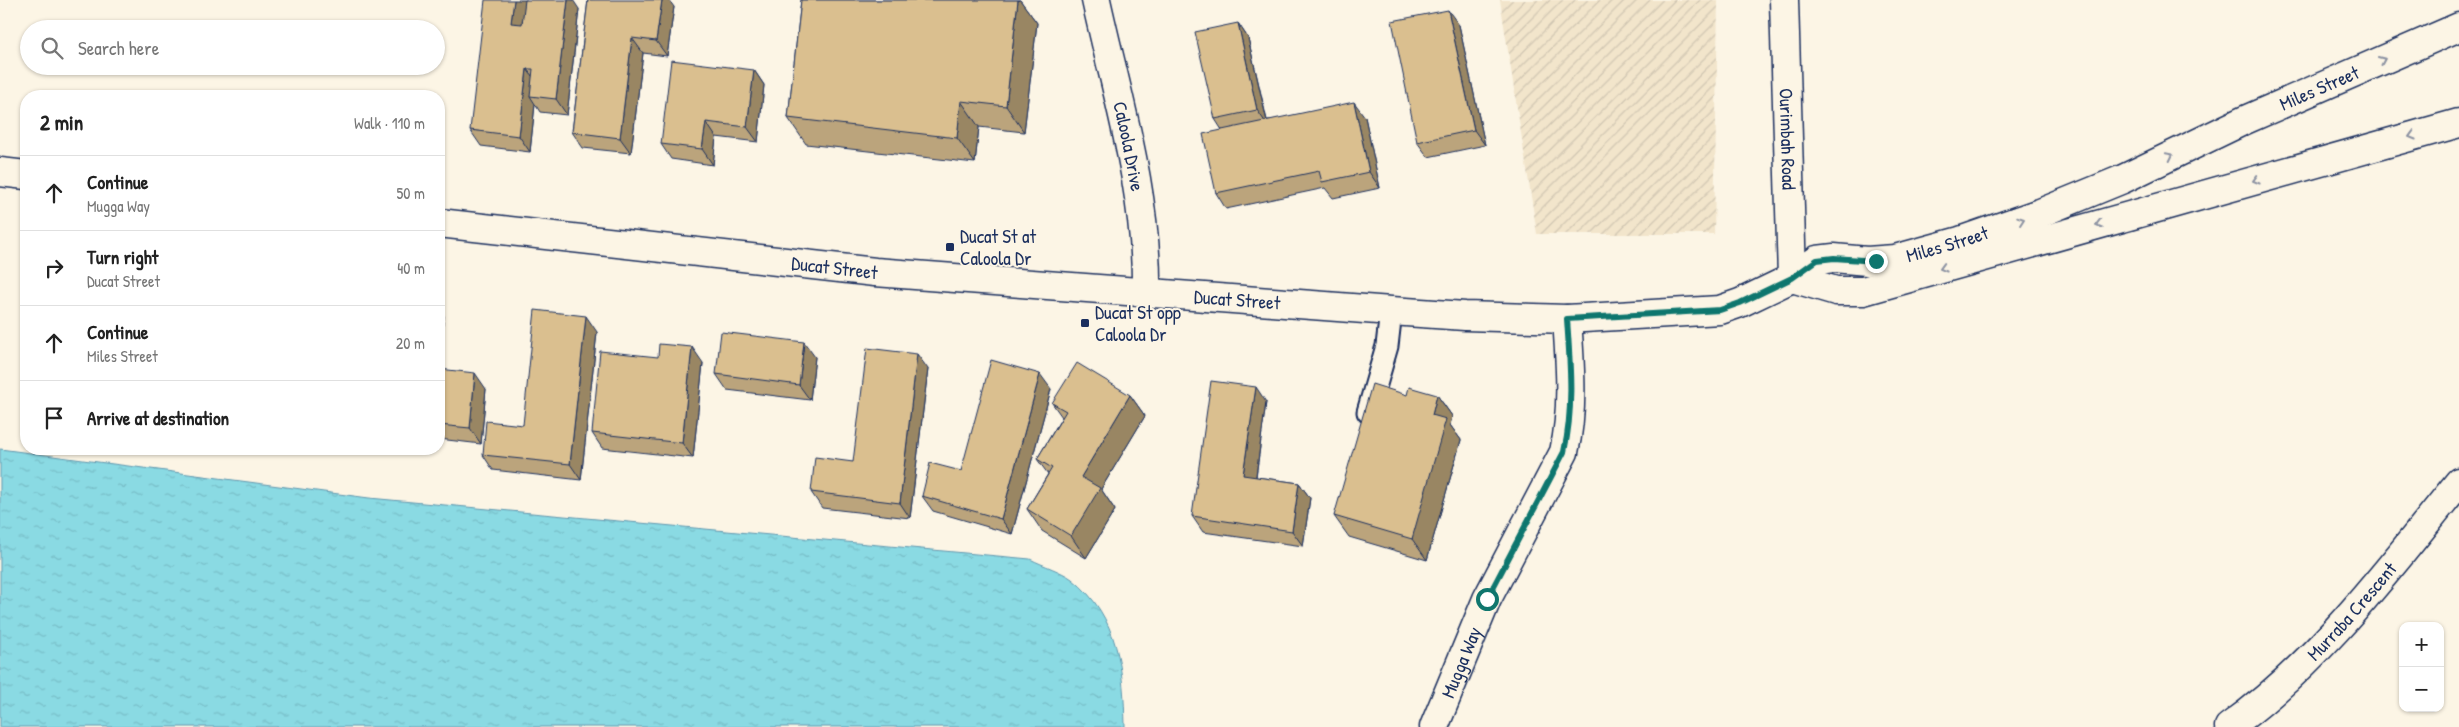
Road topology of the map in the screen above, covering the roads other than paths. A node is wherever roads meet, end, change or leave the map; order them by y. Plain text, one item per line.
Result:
1 (1096, 0) edge
2 (1784, 0) edge
3 (2459, 27) edge
4 (2459, 123) edge
5 (0, 172) edge
6 (20, 175) edge
7 (445, 224) edge
8 (1792, 278) junction
9 (1146, 294) junction
10 (1390, 311) junction
11 (1567, 319) junction
12 (1363, 429) edge
13 (2459, 482) edge
14 (1434, 727) edge
15 (2229, 727) edge

1 - 9 street, Caloola Drive
2 - 8 street, Ourimbah Road
8 -> 3 street, Miles Street
4 -> 8 street, Miles Street
5 - 6 street
7 - 9 street, Ducat Street
8 - 11 street, Ducat Street
9 - 10 street, Ducat Street
10 - 11 street, Ducat Street
10 - 12 lane
11 - 14 street, Mugga Way
13 - 15 street, Murraba Crescent

